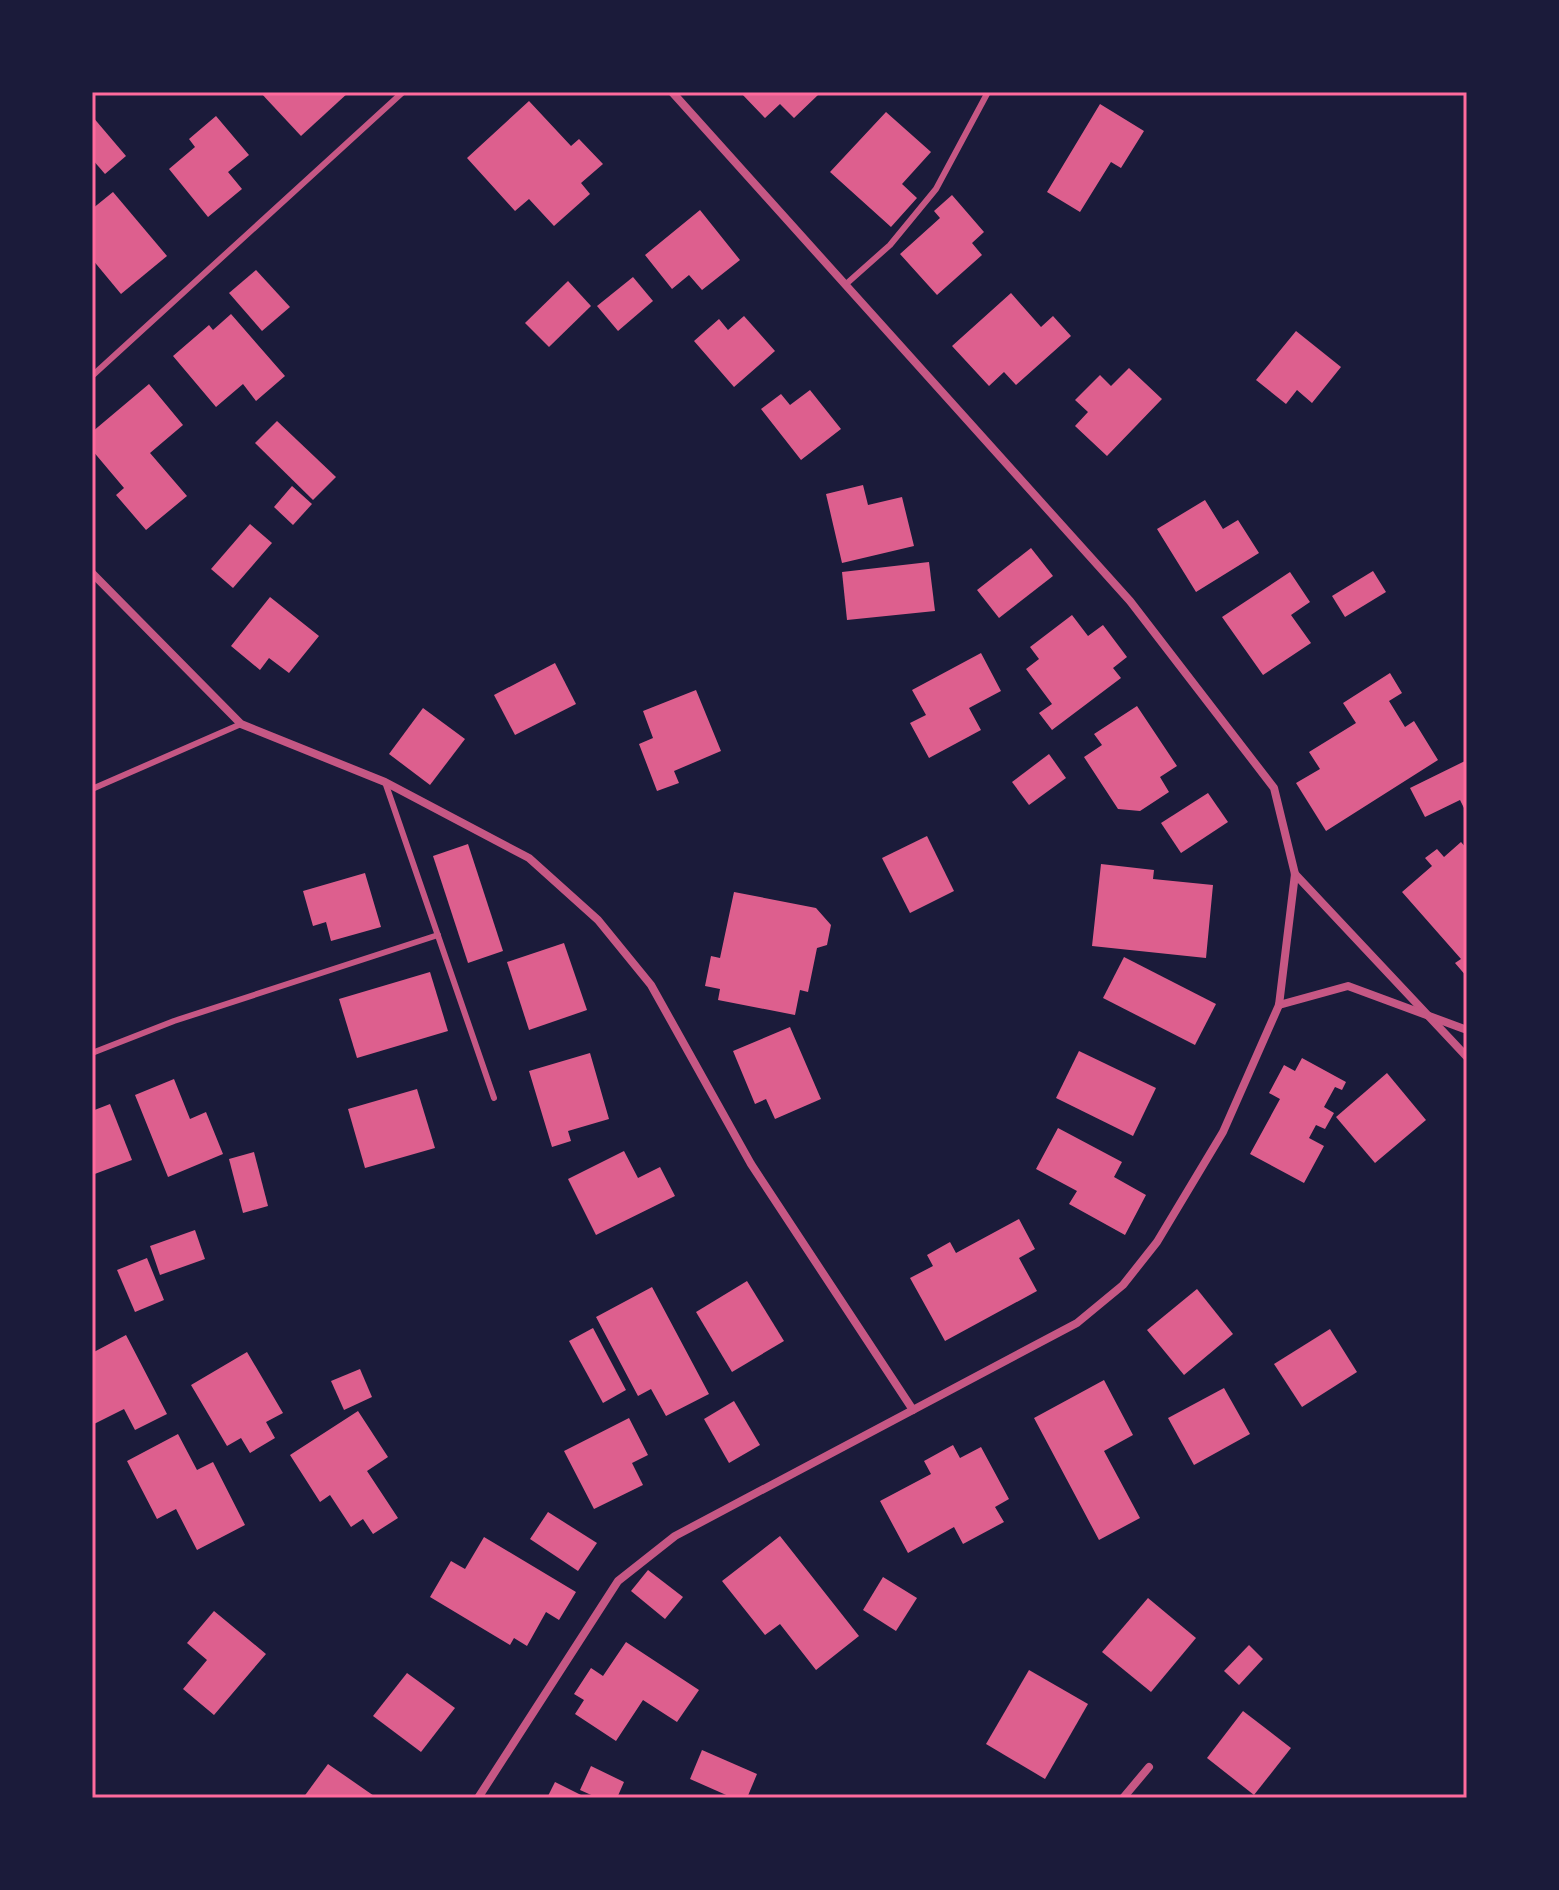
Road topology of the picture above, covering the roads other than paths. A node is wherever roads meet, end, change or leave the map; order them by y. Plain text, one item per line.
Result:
1 (403, 92) edge
2 (672, 92) edge
3 (988, 92) edge
4 (845, 285) junction
5 (92, 376) edge
6 (92, 573) edge
7 (241, 724) junction
8 (385, 782) junction
9 (92, 789) edge
10 (1295, 874) junction
11 (438, 935) junction
12 (1279, 1005) junction
13 (1435, 1020) junction
14 (1467, 1030) edge
15 (92, 1053) edge
16 (1467, 1057) edge
17 (494, 1098) dead end
18 (913, 1410) junction
19 (1149, 1767) dead end
20 (478, 1798) edge
21 (1123, 1798) edge

1 - 5 lane
2 - 4 street
3 - 4 lane
4 - 10 street
6 - 7 street
7 - 8 street
7 - 9 lane
8 - 11 lane
8 - 18 street
10 - 12 street
10 - 13 street
11 - 15 lane
11 - 17 lane
12 - 13 street
12 - 18 street
13 - 14 street
13 - 16 street
18 - 20 street
19 - 21 street

